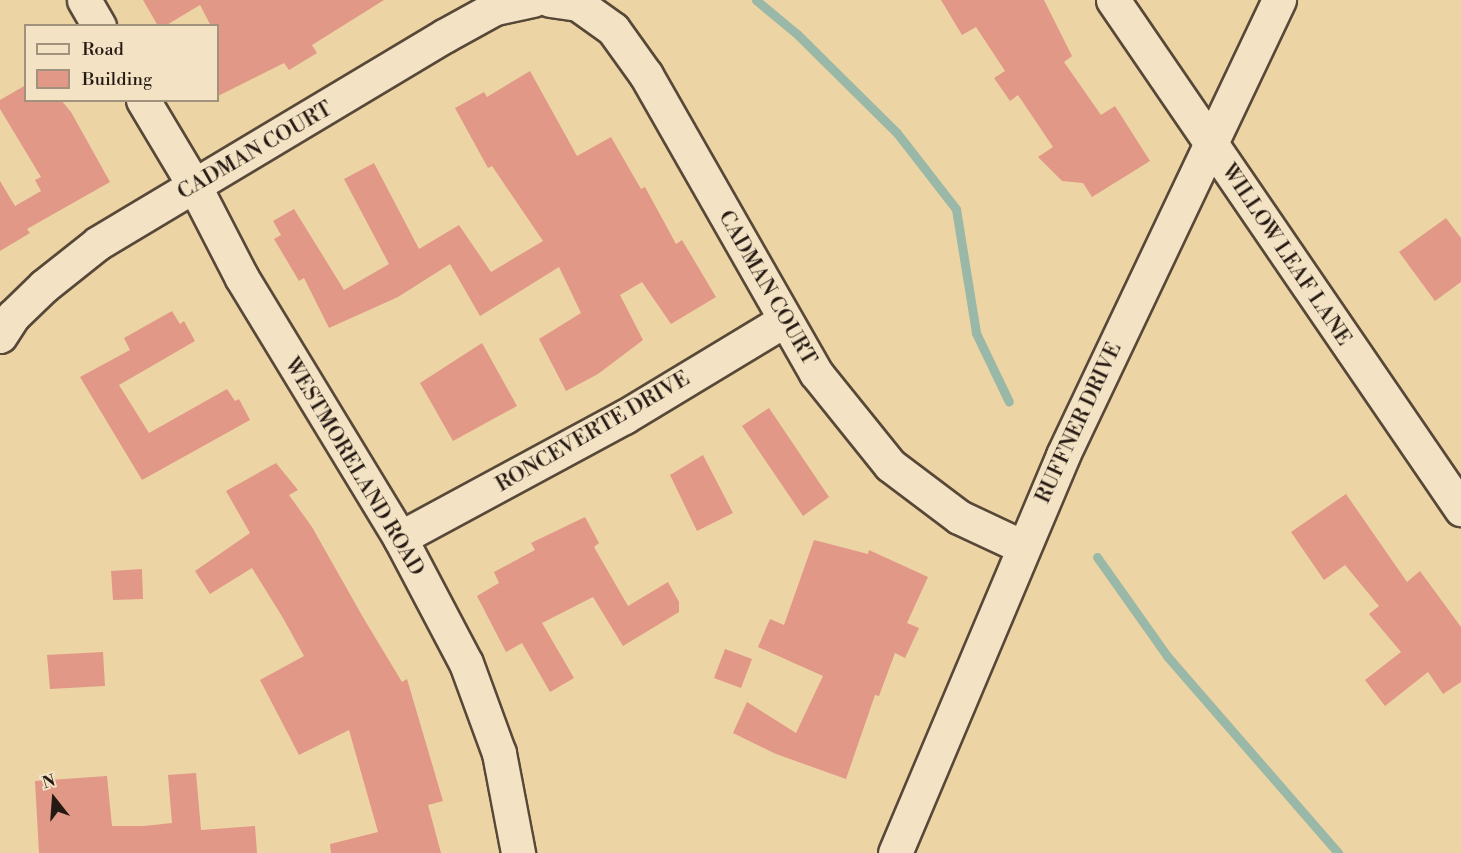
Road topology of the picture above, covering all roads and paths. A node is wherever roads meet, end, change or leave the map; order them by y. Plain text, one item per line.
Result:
1 (84, 0) edge
2 (533, 0) edge
3 (550, 0) edge
4 (1113, 0) edge
5 (1279, 0) edge
6 (98, 24) edge
7 (144, 102) edge
8 (1210, 142) junction
9 (195, 187) junction
10 (783, 321) junction
11 (0, 336) edge
12 (1461, 509) edge
13 (400, 538) junction
14 (1023, 547) junction
15 (518, 853) edge
16 (896, 853) edge

1 - 6 street
2 - 9 street, CADMAN COURT
3 - 10 street, CADMAN COURT
4 - 8 street, WILLOW LEAF LANE
5 - 8 street, RUFFNER DRIVE
7 - 9 street, WESTMORELAND ROAD
8 - 12 street, WILLOW LEAF LANE
8 - 14 street, RUFFNER DRIVE
9 - 11 street, CADMAN COURT
9 - 13 street, WESTMORELAND ROAD
10 - 13 street, RONCEVERTE DRIVE
10 - 14 street, CADMAN COURT
13 - 15 street, WESTMORELAND ROAD
14 - 16 street, RUFFNER DRIVE

